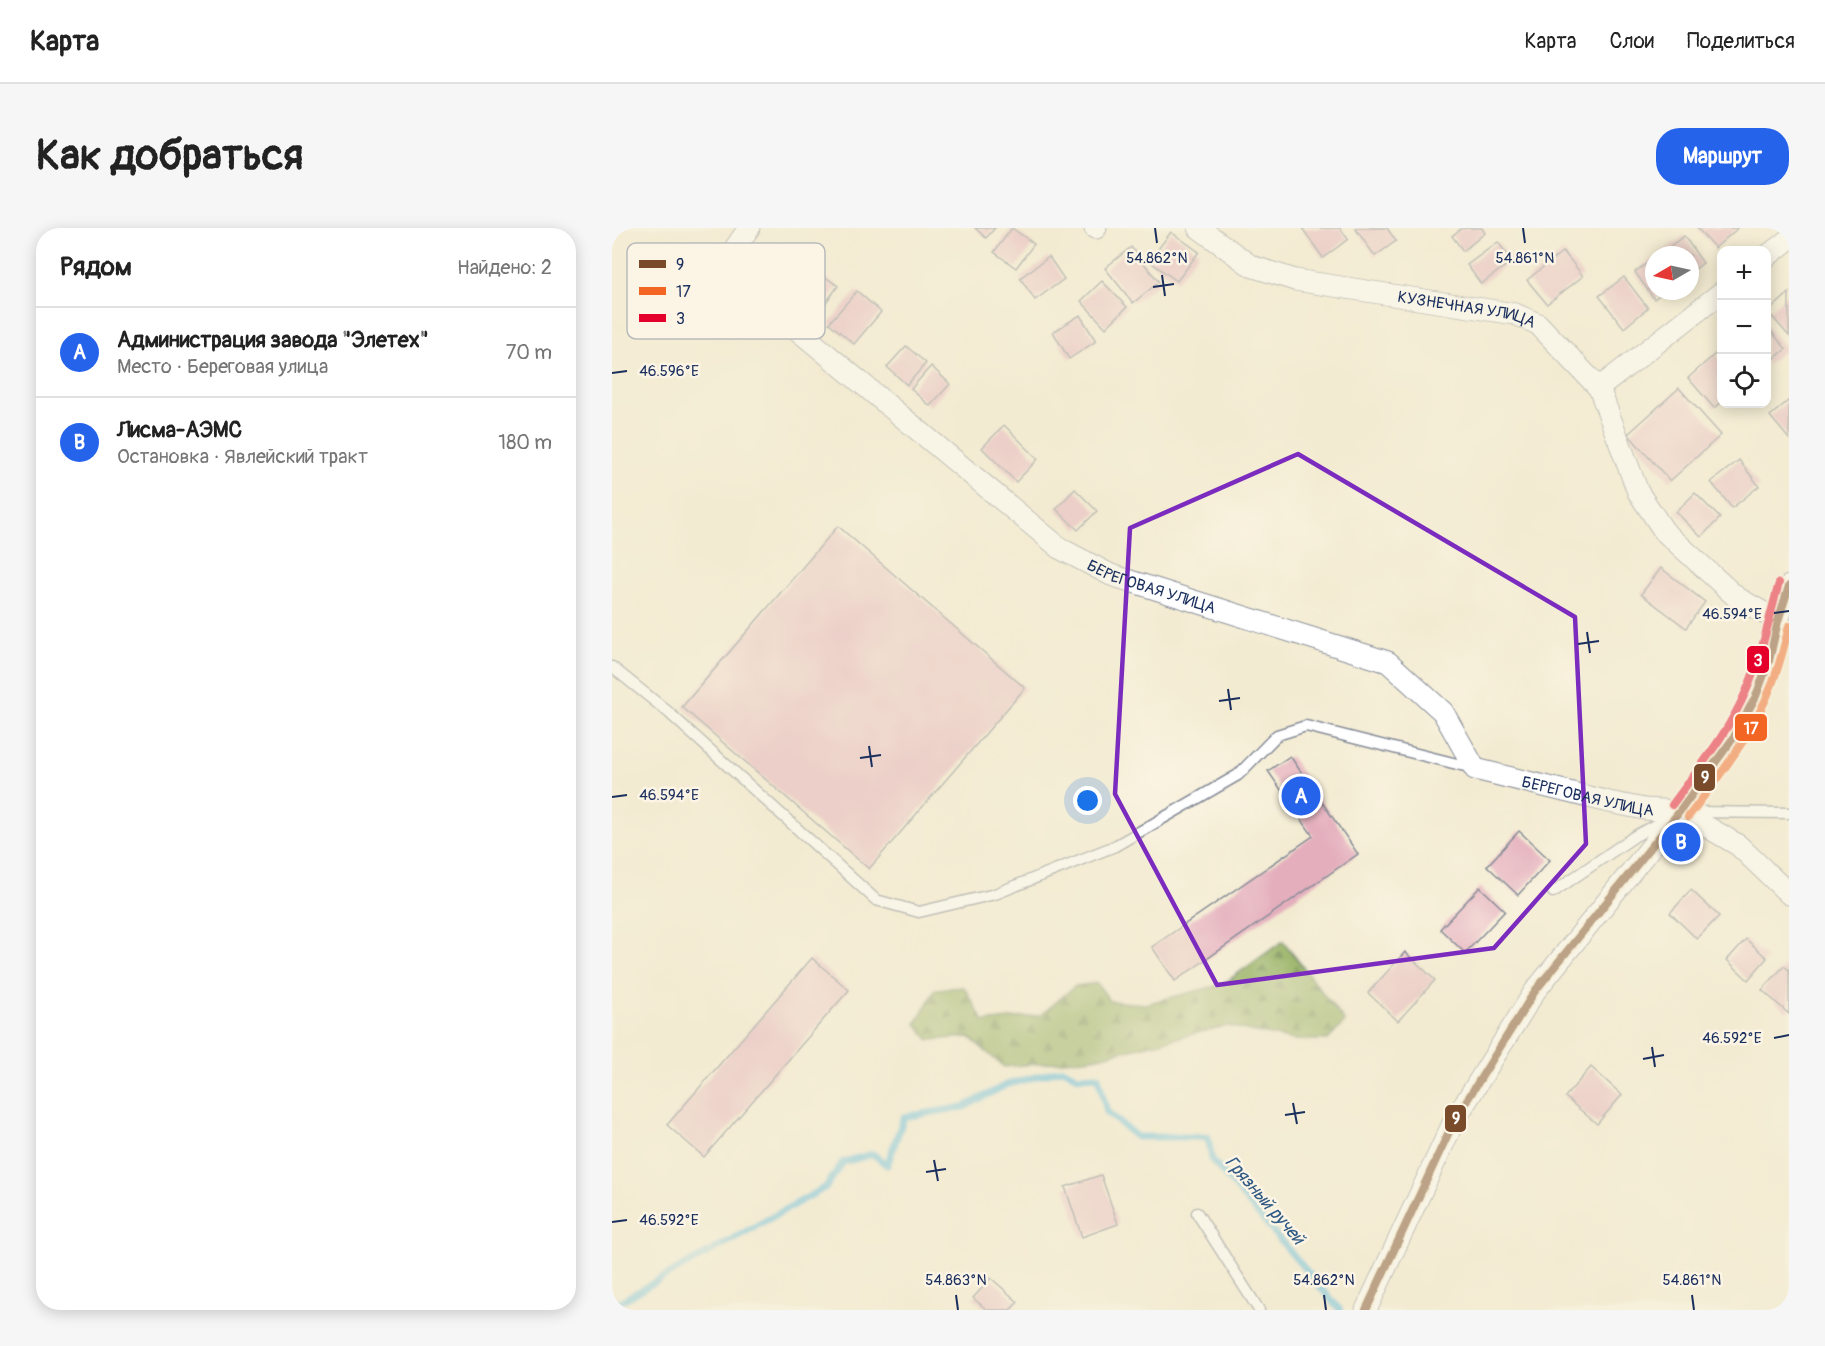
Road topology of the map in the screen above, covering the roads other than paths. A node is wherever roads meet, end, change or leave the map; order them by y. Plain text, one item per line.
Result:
1 (749, 228) edge
2 (1199, 228) edge
3 (1789, 239) edge
4 (739, 243) edge
5 (1771, 254) edge
6 (1717, 296) edge
7 (809, 339) edge
8 (1599, 388) junction
9 (1789, 586) edge
10 (1778, 621) junction
11 (612, 667) edge
12 (1475, 769) junction
13 (1680, 811) junction
14 (1787, 815) edge
15 (1553, 892) dead end
16 (1789, 894) edge
17 (1197, 1213) dead end
18 (1259, 1310) edge
19 (1366, 1310) edge

1 - 4 street, БЕРЕГОВАЯ УЛИЦА
2 - 8 street, КУЗНЕЧНАЯ УЛИЦА
3 - 5 street
6 - 8 street
7 - 12 street, БЕРЕГОВАЯ УЛИЦА
8 - 10 street, КУЗНЕЧНАЯ УЛИЦА
9 - 10 street
10 - 13 street
11 - 12 lane
12 - 13 street, БЕРЕГОВАЯ УЛИЦА
13 - 14 lane
13 - 15 lane
13 - 16 street
13 - 19 street
17 - 18 lane

